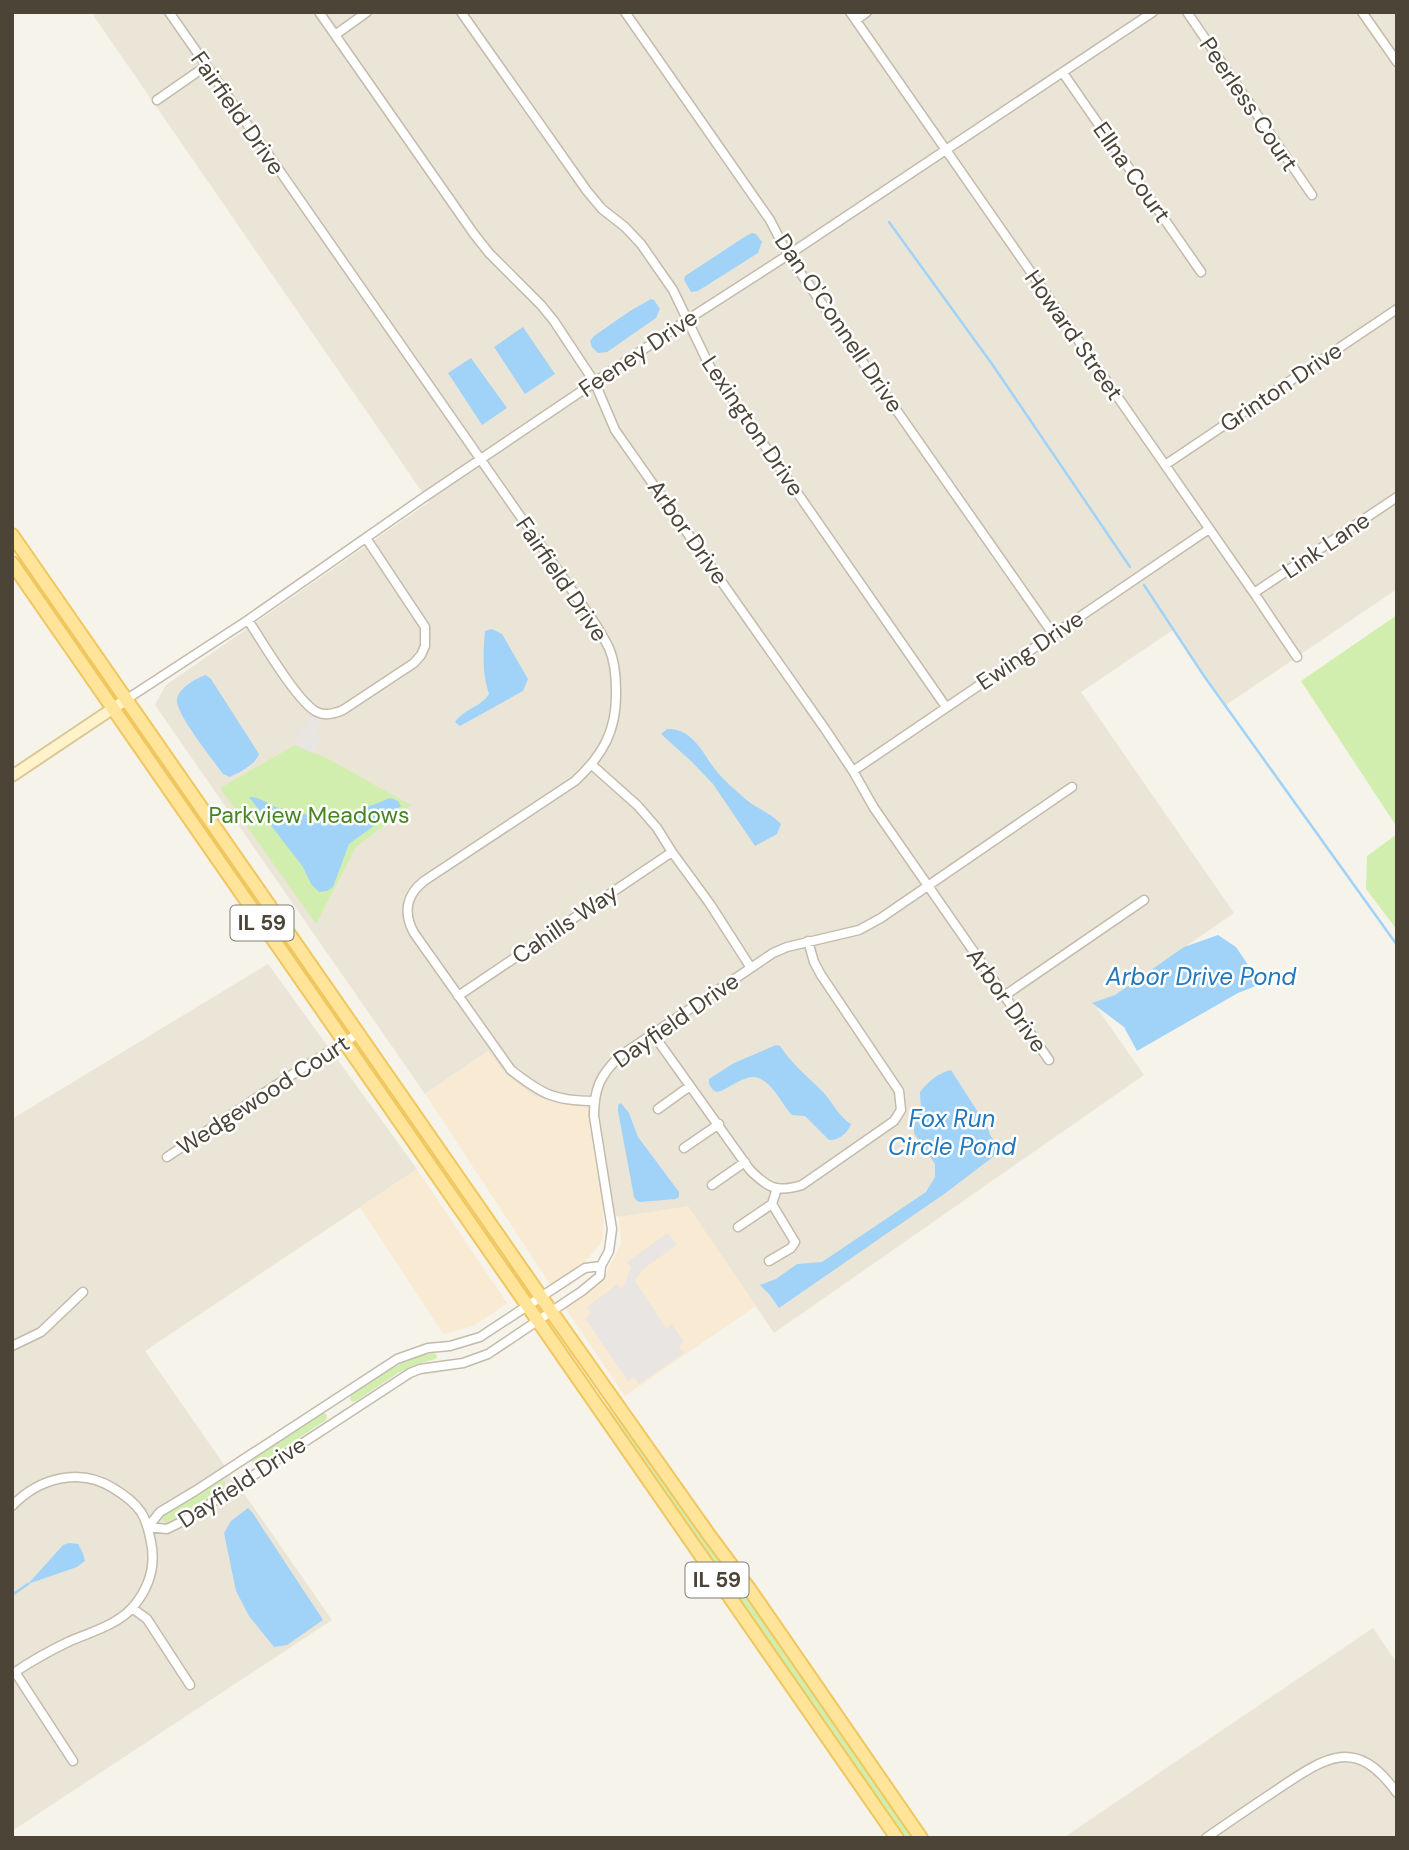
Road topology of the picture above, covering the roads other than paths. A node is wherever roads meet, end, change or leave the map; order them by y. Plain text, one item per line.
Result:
1 (169, 12) edge
2 (319, 12) edge
3 (368, 12) edge
4 (461, 12) edge
5 (625, 12) edge
6 (867, 12) edge
7 (1153, 12) edge
8 (1187, 12) edge
9 (1362, 12) edge
10 (853, 16) edge
11 (335, 35) junction
12 (1397, 62) edge
13 (206, 66) junction
14 (1063, 73) junction
15 (157, 100) dead end
16 (945, 150) junction
17 (1312, 195) dead end
18 (788, 255) junction
19 (1201, 272) dead end
20 (1397, 309) edge
21 (687, 320) junction
22 (595, 383) junction
23 (480, 460) junction
24 (1165, 466) junction
25 (1397, 497) edge
26 (1209, 529) junction
27 (12, 534) edge
28 (366, 538) junction
29 (12, 563) edge
30 (1254, 593) junction
31 (248, 620) junction
32 (1053, 634) junction
33 (1297, 657) dead end
34 (127, 699) junction
35 (946, 707) junction
36 (113, 708) junction
37 (592, 765) junction
38 (853, 771) junction
39 (12, 776) edge
40 (1072, 787) dead end
41 (672, 852) junction
42 (927, 886) junction
43 (1144, 900) dead end
44 (808, 941) junction
45 (751, 968) junction
46 (458, 996) junction
47 (1004, 996) junction
48 (359, 1033) junction
49 (653, 1034) junction
50 (345, 1041) junction
51 (1049, 1060) dead end
52 (690, 1086) junction
53 (594, 1101) junction
54 (658, 1109) dead end
55 (719, 1124) junction
56 (684, 1148) dead end
57 (167, 1157) dead end
58 (745, 1162) junction
59 (712, 1185) dead end
60 (777, 1188) junction
61 (772, 1204) junction
62 (738, 1227) dead end
63 (769, 1261) dead end
64 (601, 1266) junction
65 (83, 1292) dead end
66 (541, 1297) junction
67 (528, 1305) junction
68 (552, 1311) junction
69 (539, 1321) junction
70 (12, 1346) edge
71 (334, 1399) junction
72 (344, 1415) junction
73 (234, 1466) junction
74 (244, 1482) junction
75 (12, 1506) edge
76 (148, 1527) junction
77 (132, 1608) junction
78 (14, 1673) edge
79 (190, 1685) dead end
80 (73, 1761) dead end
81 (1397, 1794) edge
82 (897, 1838) edge
83 (921, 1838) edge
84 (1206, 1838) edge

1 - 13 street, Fairfield Drive
2 - 11 street, Arbor Drive
3 - 11 street
4 - 21 street, Lexington Drive
5 - 18 street, Dan O'Connell Drive
6 - 10 street
7 - 14 street, Feeney Drive
8 - 17 street, Peerless Court
9 - 12 street
10 - 16 street, Howard Street
11 - 22 street, Arbor Drive
13 - 15 street
13 - 23 street, Fairfield Drive
14 - 16 street, Feeney Drive
14 - 19 street, Ellna Court
16 - 18 street, Feeney Drive
16 - 24 street, Howard Street
18 - 21 street, Feeney Drive
18 - 32 street, Dan O'Connell Drive
20 - 24 street, Grinton Drive
21 - 22 street, Feeney Drive
21 - 35 street, Lexington Drive
22 - 23 street, Feeney Drive
22 - 38 street, Arbor Drive
23 - 28 street, Feeney Drive
23 - 37 street, Fairfield Drive
24 - 26 street, Howard Street
25 - 30 street, Link Lane
26 - 30 street, Howard Street
26 - 32 street, Ewing Drive
27 - 34 main road, IL 59
28 - 31 street, Feeney Drive
28 - 31 street
29 - 36 main road, IL 59
30 - 33 street, Howard Street
31 - 34 street, Feeney Drive
32 - 35 street, Ewing Drive
34 - 36 street
34 - 48 main road, IL 59
35 - 38 street, Ewing Drive
36 - 39 street
36 - 50 main road, IL 59
37 - 41 street
37 - 46 street, Fairfield Drive
38 - 42 street, Arbor Drive
40 - 42 street, Dayfield Drive
41 - 45 street
41 - 46 street, Cahills Way
42 - 44 street, Dayfield Drive
42 - 47 street, Arbor Drive
43 - 47 street
44 - 45 street, Dayfield Drive
44 - 60 street
45 - 49 street, Dayfield Drive
46 - 53 street, Fairfield Drive
47 - 51 street, Arbor Drive
48 - 50 street, Wedgewood Court
48 - 66 main road, IL 59
49 - 52 street
49 - 53 street, Dayfield Drive
50 - 57 street, Wedgewood Court
50 - 67 main road, IL 59
52 - 54 street
52 - 55 street
53 - 64 street, Dayfield Drive
55 - 56 street
55 - 58 street
58 - 59 street
58 - 60 street
60 - 61 street
61 - 62 street
61 - 63 street
64 - 66 street, Dayfield Drive
64 - 68 street, Dayfield Drive
65 - 70 street
66 - 67 street, Dayfield Drive
66 - 68 main road, IL 59
67 - 69 main road, IL 59
67 - 71 street, Dayfield Drive
68 - 69 street, Dayfield Drive
68 - 83 main road, IL 59
69 - 72 street, Dayfield Drive
69 - 82 main road, IL 59
71 - 72 street
71 - 73 street, Dayfield Drive
72 - 74 street, Dayfield Drive
73 - 74 street
73 - 76 street, Dayfield Drive
74 - 76 street, Dayfield Drive
75 - 76 street
76 - 77 street
77 - 78 street
77 - 79 street
78 - 80 street
81 - 84 street

